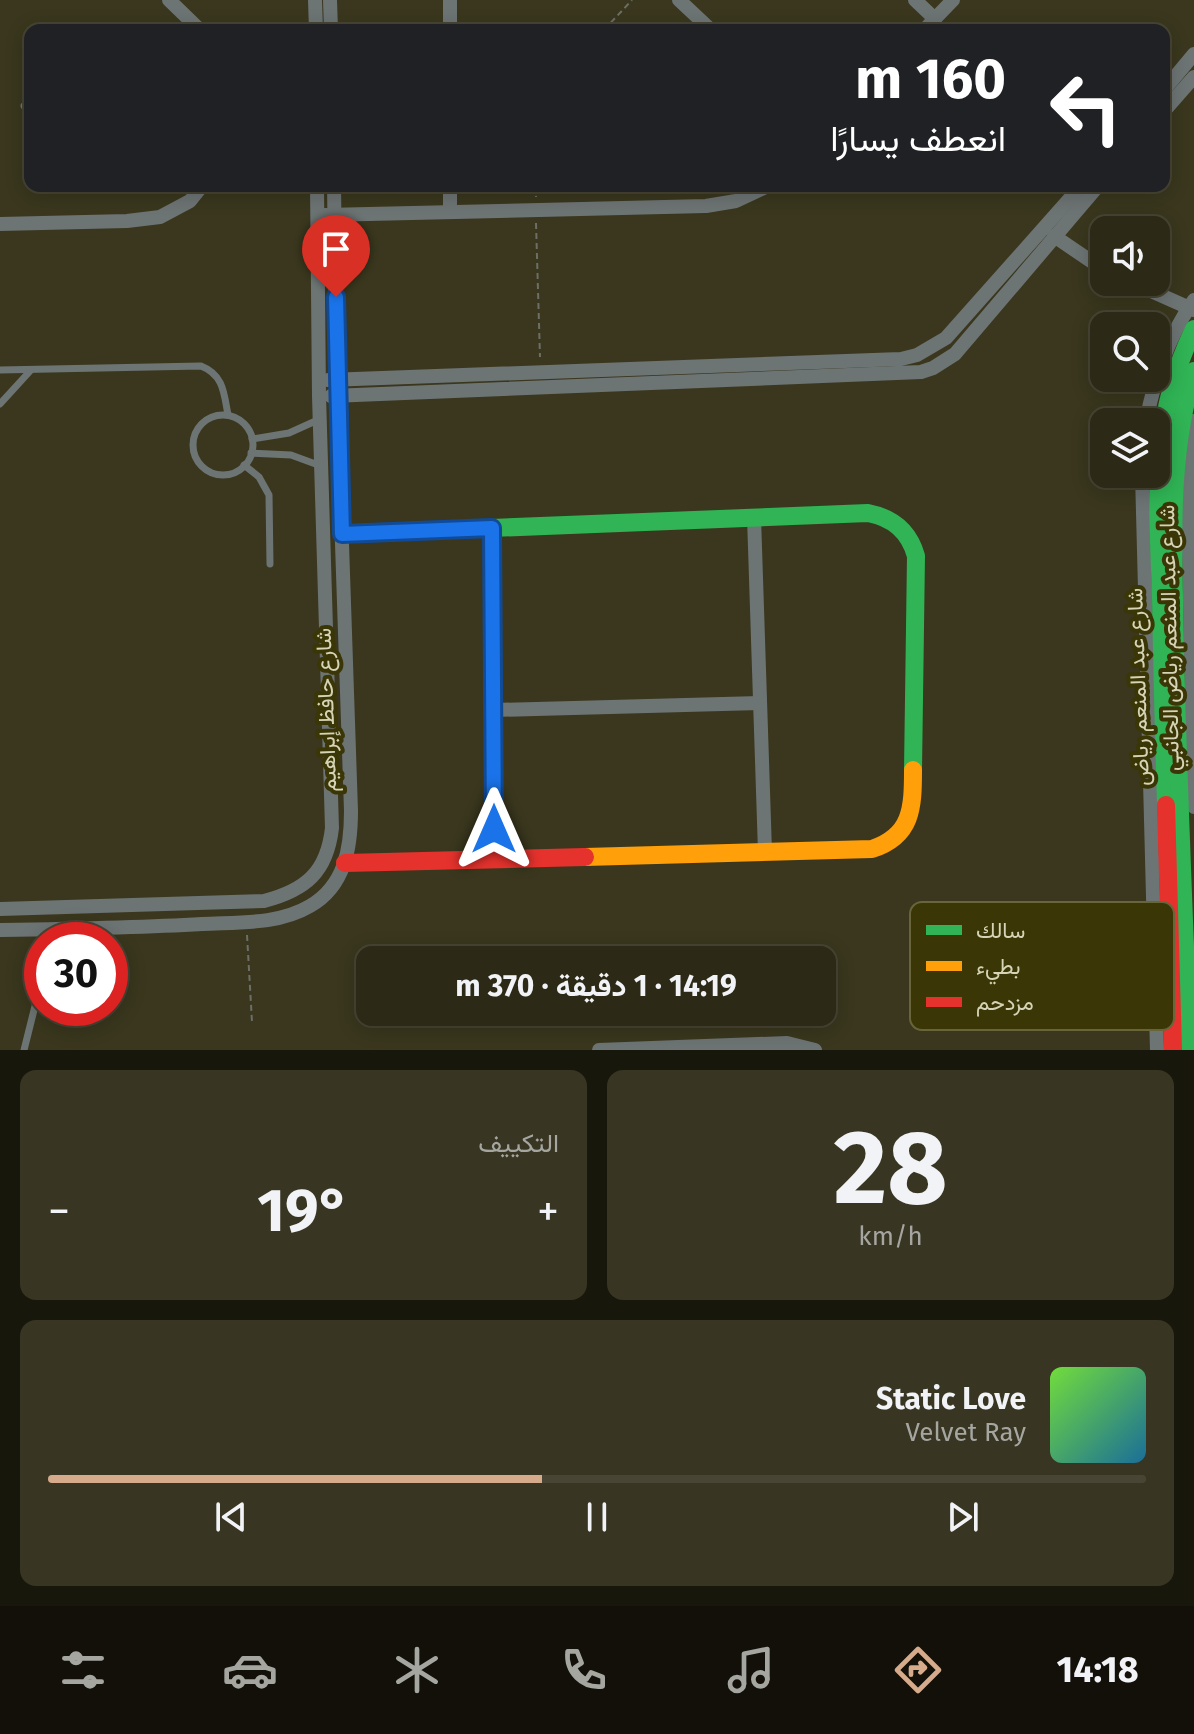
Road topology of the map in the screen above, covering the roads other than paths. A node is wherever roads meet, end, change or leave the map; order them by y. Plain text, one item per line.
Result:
1 (169, 0) edge
2 (315, 0) edge
3 (330, 0) edge
4 (450, 0) edge
5 (679, 0) edge
6 (915, 0) edge
7 (953, 0) edge
8 (935, 19) junction
9 (194, 24) edge
10 (316, 24) edge
11 (331, 24) edge
12 (450, 24) edge
13 (705, 24) edge
14 (930, 24) edge
15 (1194, 54) edge
16 (1194, 77) edge
17 (1170, 83) edge
18 (1170, 104) edge
19 (197, 192) edge
20 (317, 192) edge
21 (334, 192) edge
22 (450, 192) edge
23 (755, 192) edge
24 (1076, 192) edge
25 (1093, 192) edge
26 (450, 212) junction
27 (334, 214) junction
28 (317, 215) junction
29 (0, 224) edge
30 (1054, 236) junction
31 (1090, 260) edge
32 (1019, 267) junction
33 (1167, 296) edge
34 (1192, 306) edge
35 (1194, 329) edge
36 (889, 367) junction
37 (0, 370) edge
38 (31, 370) junction
39 (1194, 371) edge
40 (319, 380) junction
41 (337, 388) junction
42 (319, 396) junction
43 (0, 404) edge
44 (1149, 408) edge
45 (228, 415) junction
46 (320, 419) junction
47 (1194, 421) edge
48 (252, 439) junction
49 (251, 453) junction
50 (244, 465) junction
51 (321, 466) junction
52 (1146, 488) edge
53 (1149, 497) junction
54 (754, 517) junction
55 (492, 528) junction
56 (342, 534) junction
57 (270, 564) dead end
58 (328, 698) junction
59 (348, 698) junction
60 (760, 703) junction
61 (494, 710) junction
62 (1174, 711) edge
63 (1194, 807) edge
64 (765, 852) junction
65 (495, 859) junction
66 (345, 863) junction
67 (1164, 902) edge
68 (1173, 902) edge
69 (159, 904) junction
70 (0, 909) edge
71 (161, 926) junction
72 (128, 929) edge
73 (0, 930) edge
74 (24, 934) edge
75 (30, 1026) edge
76 (1158, 1030) edge
77 (1173, 1030) edge
78 (24, 1050) edge
79 (599, 1050) edge
80 (815, 1050) edge
81 (1157, 1050) edge
82 (1173, 1050) edge
83 (1189, 1050) edge

1 - 9 street
2 - 10 street
3 - 11 street
4 - 12 street
5 - 13 street
6 - 8 street
7 - 8 street
8 - 14 street
15 - 17 street
16 - 18 street
19 - 29 street
20 - 28 street, شارع حافظ إبراهيم
21 - 27 street, شارع حافظ إبراهيم
22 - 26 street
23 - 26 street
24 - 32 street
25 - 30 street
26 - 27 street
27 - 28 street
27 - 41 street, شارع حافظ إبراهيم
28 - 40 street, شارع حافظ إبراهيم
30 - 31 street
30 - 32 street
32 - 36 street
33 - 34 street
34 - 44 street
35 - 53 street, شارع عبد المنعم رياض
36 - 41 street
36 - 41 street
37 - 38 lane
38 - 43 lane
38 - 45 lane
39 - 62 street, شارع عبد المنعم رياض
40 - 41 street
40 - 42 street, شارع حافظ إبراهيم
41 - 42 street
41 - 56 street, شارع حافظ إبراهيم
42 - 46 street, شارع حافظ إبراهيم
45 - 48 lane
45 - 50 lane
46 - 48 lane
46 - 51 street, شارع حافظ إبراهيم
47 - 62 street, شارع عبد المنعم رياض الجانبي
48 - 49 lane
49 - 50 lane
49 - 51 lane
50 - 57 lane
51 - 58 street, شارع حافظ إبراهيم
52 - 53 street, شارع عبد المنعم رياض الجانبي
53 - 62 street, شارع عبد المنعم رياض
54 - 55 street
54 - 60 street
54 - 64 street
55 - 56 street
55 - 61 street
56 - 59 street, شارع حافظ إبراهيم
58 - 59 street
58 - 69 street, شارع حافظ إبراهيم
59 - 66 street, شارع حافظ إبراهيم
60 - 61 street
60 - 64 street
61 - 65 street
62 - 63 street, شارع عبد المنعم رياض الجانبي
62 - 67 street, شارع عبد المنعم رياض الجانبي
62 - 68 street, شارع عبد المنعم رياض
62 - 83 street, شارع عبد المنعم رياض
64 - 65 street
65 - 66 street
66 - 71 street, شارع حافظ إبراهيم
69 - 70 street, شارع حافظ إبراهيم
69 - 71 street
71 - 72 street, شارع حافظ إبراهيم
73 - 74 street, شارع حافظ إبراهيم
75 - 78 lane
76 - 81 street, شارع عبد المنعم رياض الجانبي
77 - 82 street, شارع عبد المنعم رياض
79 - 80 street

